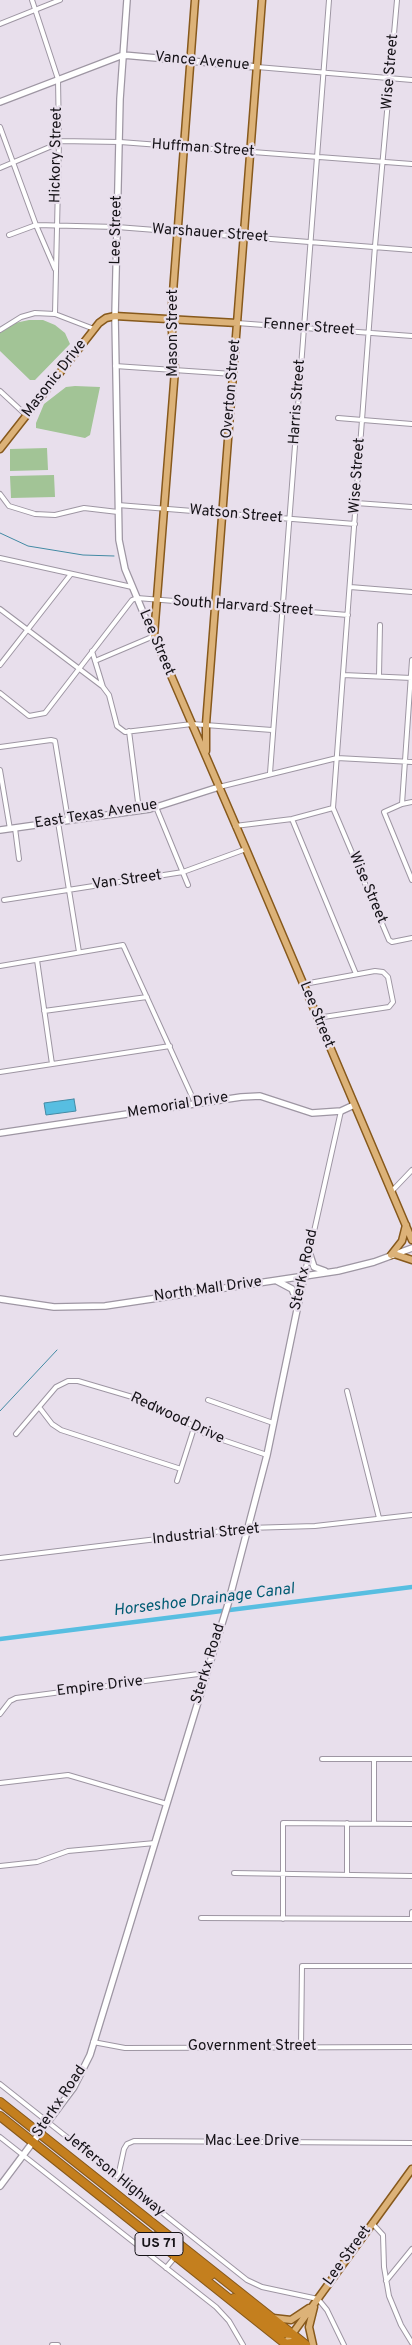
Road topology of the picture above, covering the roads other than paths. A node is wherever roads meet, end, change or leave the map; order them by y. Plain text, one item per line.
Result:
1 (32, 0) edge
2 (60, 0) edge
3 (127, 0) edge
4 (195, 0) edge
5 (262, 0) edge
6 (329, 0) edge
7 (397, 0) edge
8 (36, 9) junction
9 (0, 24) edge
10 (123, 55) junction
11 (191, 61) junction
12 (257, 67) junction
13 (323, 73) junction
14 (390, 78) junction
15 (58, 79) junction
16 (412, 80) edge
17 (0, 102) edge
18 (0, 127) edge
19 (59, 141) junction
20 (120, 142) junction
21 (185, 148) junction
22 (250, 152) junction
23 (317, 158) junction
24 (382, 162) junction
25 (13, 163) junction
26 (412, 164) edge
27 (0, 168) edge
28 (36, 225) junction
29 (56, 225) junction
30 (117, 228) junction
31 (177, 231) junction
32 (9, 235) dead end
33 (244, 237) junction
34 (310, 241) junction
35 (375, 246) junction
36 (412, 250) edge
37 (55, 271) junction
38 (55, 314) junction
39 (116, 316) junction
40 (172, 319) junction
41 (237, 323) junction
42 (304, 328) junction
43 (94, 329) junction
44 (0, 330) edge
45 (370, 333) junction
46 (412, 336) edge
47 (115, 366) junction
48 (175, 370) junction
49 (233, 374) junction
50 (0, 391) edge
51 (26, 415) junction
52 (338, 418) dead end
53 (362, 420) junction
54 (412, 424) edge
55 (0, 449) edge
56 (0, 494) edge
57 (356, 503) junction
58 (118, 505) junction
59 (412, 507) edge
60 (164, 510) junction
61 (118, 512) junction
62 (222, 514) junction
63 (289, 519) junction
64 (355, 524) junction
65 (0, 558) edge
66 (71, 574) junction
67 (132, 587) junction
68 (350, 587) junction
69 (412, 592) edge
70 (137, 598) junction
71 (156, 601) junction
72 (216, 605) junction
73 (0, 609) edge
74 (282, 610) junction
75 (348, 615) junction
76 (380, 625) dead end
77 (27, 630) junction
78 (154, 636) junction
79 (92, 651) junction
80 (412, 660) edge
81 (95, 661) junction
82 (0, 665) edge
83 (78, 668) junction
84 (343, 675) junction
85 (379, 676) junction
86 (411, 678) edge
87 (103, 687) junction
88 (0, 693) edge
89 (192, 724) junction
90 (206, 724) junction
91 (272, 730) junction
92 (129, 731) junction
93 (0, 747) edge
94 (337, 758) junction
95 (404, 762) junction
96 (412, 762) edge
97 (0, 770) edge
98 (270, 773) junction
99 (214, 776) junction
100 (219, 787) junction
101 (412, 802) edge
102 (402, 804) junction
103 (156, 807) junction
104 (333, 808) junction
105 (140, 810) junction
106 (292, 819) junction
107 (68, 820) junction
108 (58, 822) junction
109 (235, 826) junction
110 (12, 828) junction
111 (0, 830) edge
112 (246, 849) junction
113 (19, 859) dead end
114 (183, 872) junction
115 (412, 880) edge
116 (188, 884) dead end
117 (69, 889) junction
118 (4, 900) dead end
119 (412, 938) edge
120 (79, 952) junction
121 (37, 960) junction
122 (0, 966) edge
123 (356, 974) junction
124 (304, 984) junction
125 (148, 997) junction
126 (44, 1012) junction
127 (316, 1018) junction
128 (170, 1046) junction
129 (52, 1064) junction
130 (0, 1072) edge
131 (195, 1103) junction
132 (354, 1105) junction
133 (341, 1111) junction
134 (0, 1128) edge
135 (0, 1133) edge
136 (412, 1170) edge
137 (392, 1191) junction
138 (408, 1224) edge
139 (412, 1240) edge
140 (412, 1248) edge
141 (309, 1252) junction
142 (393, 1254) junction
143 (412, 1260) edge
144 (329, 1272) junction
145 (304, 1276) junction
146 (275, 1280) junction
147 (0, 1299) edge
148 (298, 1306) junction
149 (347, 1391) dead end
150 (208, 1400) dead end
151 (39, 1407) junction
152 (274, 1423) junction
153 (194, 1428) junction
154 (16, 1434) dead end
155 (267, 1455) junction
156 (181, 1468) junction
157 (177, 1481) dead end
158 (412, 1515) edge
159 (380, 1518) junction
160 (248, 1528) junction
161 (0, 1558) edge
162 (206, 1673) junction
163 (0, 1714) edge
164 (322, 1759) dead end
165 (374, 1759) junction
166 (412, 1759) edge
167 (0, 1783) edge
168 (166, 1804) junction
169 (347, 1823) junction
170 (374, 1824) junction
171 (412, 1824) edge
172 (155, 1843) junction
173 (0, 1866) edge
174 (234, 1873) dead end
175 (284, 1874) junction
176 (347, 1875) junction
177 (412, 1876) edge
178 (412, 1912) edge
179 (201, 1918) dead end
180 (283, 1919) junction
181 (412, 1920) edge
182 (412, 1966) edge
183 (94, 2042) junction
184 (301, 2046) junction
185 (412, 2047) edge
186 (0, 2084) edge
187 (0, 2102) edge
188 (0, 2116) edge
189 (48, 2122) junction
190 (40, 2133) junction
191 (0, 2137) edge
192 (33, 2142) junction
193 (412, 2142) edge
194 (24, 2155) junction
195 (411, 2174) edge
196 (118, 2177) junction
197 (0, 2186) edge
198 (372, 2223) junction
199 (136, 2226) junction
200 (182, 2247) junction
201 (412, 2249) edge
202 (175, 2257) junction
203 (166, 2268) junction
204 (222, 2279) junction
205 (386, 2281) junction
206 (221, 2294) junction
207 (316, 2301) junction
208 (270, 2317) junction
209 (292, 2334) junction
210 (412, 2343) edge
211 (52, 2345) edge
212 (58, 2345) edge
213 (243, 2345) edge
214 (286, 2345) edge
215 (296, 2345) edge
216 (306, 2345) edge
217 (313, 2345) edge
218 (344, 2345) edge

1 - 8 street, Hickory Street
2 - 8 street
3 - 10 street, Lee Street
4 - 11 main road, Mason Street
5 - 12 main road, Overton Street
6 - 13 street, Harris Street
7 - 14 street, Wise Street
8 - 9 street
8 - 15 street, Hickory Street
10 - 11 street, Vance Avenue
10 - 15 street, Vance Avenue
10 - 20 street, Lee Street
11 - 12 street, Vance Avenue
11 - 21 main road, Mason Street
12 - 13 street, Vance Avenue
12 - 22 main road, Overton Street
13 - 14 street, Vance Avenue
13 - 23 street, Harris Street
14 - 16 street, Vance Avenue
14 - 24 street, Wise Street
15 - 17 street, Vance Avenue
15 - 19 street, Hickory Street
18 - 25 street
19 - 20 street, Huffman Street
19 - 25 street, Huffman Street
19 - 29 street, Hickory Street
20 - 21 street, Huffman Street
20 - 30 street, Lee Street
21 - 22 street, Huffman Street
21 - 31 main road, Mason Street
22 - 23 street, Huffman Street
22 - 33 main road, Overton Street
23 - 24 street, Huffman Street
23 - 34 street, Harris Street
24 - 26 street, Huffman Street
24 - 35 street, Wise Street
25 - 27 street, Huffman Street
25 - 28 street
28 - 29 street, Warshauer Street
28 - 32 street, Warshauer Street
28 - 37 street
29 - 30 street, Warshauer Street
29 - 37 street, Hickory Street
30 - 31 street, Warshauer Street
30 - 39 street, Lee Street
31 - 33 street, Warshauer Street
31 - 40 main road, Mason Street
33 - 34 street, Warshauer Street
33 - 41 main road, Overton Street
34 - 35 street, Warshauer Street
34 - 42 street, Harris Street
35 - 36 street, Warshauer Street
35 - 45 street, Wise Street
37 - 38 street, Hickory Street
38 - 43 street
38 - 44 street
39 - 40 main road, Fenner Street
39 - 43 main road, Masonic Drive
39 - 47 street, Lee Street
40 - 41 main road, Fenner Street
40 - 48 main road, Mason Street
41 - 42 street, Fenner Street
41 - 49 main road, Overton Street
42 - 45 street, Fenner Street
42 - 63 street, Harris Street
43 - 51 main road, Masonic Drive
45 - 46 street, Fenner Street
45 - 53 street, Wise Street
47 - 48 street
47 - 58 street, Lee Street
48 - 49 street
48 - 60 main road, Mason Street
49 - 62 main road, Overton Street
50 - 51 street
51 - 55 main road, Masonic Drive
52 - 53 street
53 - 54 street
53 - 57 street, Wise Street
56 - 61 street
57 - 59 street
57 - 64 street, Wise Street
58 - 60 street, Watson Street
58 - 61 street, Lee Street
60 - 62 street, Watson Street
60 - 71 main road, Mason Street
61 - 67 street, Lee Street
62 - 63 street, Watson Street
62 - 72 main road, Overton Street
63 - 64 street, Watson Street
63 - 74 street, Harris Street
64 - 68 street, Wise Street
65 - 66 street
66 - 67 street
66 - 77 street
67 - 70 street, Lee Street
68 - 69 street
68 - 75 street, Wise Street
70 - 71 street, South Harvard Street
70 - 78 street, Lee Street
70 - 79 street
71 - 72 street, South Harvard Street
71 - 78 main road, Mason Street
72 - 74 street, South Harvard Street
72 - 90 main road, Overton Street
73 - 77 street
74 - 75 street, South Harvard Street
74 - 91 street, Harris Street
75 - 84 street, Wise Street
76 - 85 street
77 - 82 street
77 - 83 street
78 - 81 street
78 - 89 main road, Lee Street
79 - 81 street
79 - 83 street
80 - 86 street
81 - 87 street
83 - 87 street
83 - 88 street
84 - 85 street
84 - 94 street, Wise Street
85 - 86 street
86 - 95 street
87 - 92 street
89 - 90 street
89 - 92 street
89 - 99 main road, Lee Street
90 - 91 street
90 - 99 main road, Overton Street
91 - 98 street, Harris Street
92 - 105 street
93 - 107 street
94 - 95 street
94 - 98 street
94 - 104 street, Wise Street
95 - 96 street
95 - 102 street
97 - 110 street
98 - 100 street
99 - 100 main road, Lee Street
100 - 103 street, East Texas Avenue
100 - 109 main road, Lee Street
101 - 102 street
102 - 115 street
103 - 105 street, East Texas Avenue
103 - 114 street
104 - 106 street
104 - 119 street, Wise Street
105 - 107 street, East Texas Avenue
106 - 109 street
106 - 123 street
107 - 108 street, East Texas Avenue
108 - 110 street, East Texas Avenue
108 - 117 street
109 - 112 main road, Lee Street
110 - 111 street, East Texas Avenue
110 - 113 street
112 - 114 street, Van Street
112 - 124 main road, Lee Street
114 - 116 street
114 - 117 street, Van Street
117 - 118 street, Van Street
117 - 120 street
120 - 121 street
120 - 125 street
121 - 122 street
121 - 126 street
123 - 124 street
123 - 127 street
124 - 127 main road, Lee Street
125 - 126 street
125 - 128 street
126 - 129 street
127 - 132 main road, Lee Street
128 - 129 street
128 - 131 street
129 - 130 street
131 - 133 street, Memorial Drive
131 - 135 street, Memorial Drive
132 - 133 street, Memorial Drive
132 - 137 main road, Lee Street
133 - 141 street, Sterkx Road
134 - 135 street
136 - 137 street
137 - 138 main road, Lee Street
138 - 139 main road, Lee Street
138 - 142 main road
140 - 142 street, North Mall Drive
141 - 144 street
141 - 145 street, Sterkx Road
142 - 143 main road
142 - 144 street, North Mall Drive
144 - 145 street, North Mall Drive
145 - 146 street, North Mall Drive
145 - 148 street, Sterkx Road
146 - 147 street, North Mall Drive
146 - 148 street
148 - 152 street, Sterkx Road
149 - 159 street
150 - 152 street
151 - 153 street, Redwood Drive
151 - 154 street, Redwood Drive
151 - 156 street
152 - 155 street, Sterkx Road
153 - 155 street, Redwood Drive
153 - 156 street
155 - 160 street, Sterkx Road
156 - 157 street
158 - 159 street, Industrial Street
159 - 160 street, Industrial Street
160 - 161 street, Industrial Street
160 - 162 street, Sterkx Road
162 - 163 street, Empire Drive
162 - 168 street, Sterkx Road
164 - 165 street
165 - 166 street
165 - 170 street
167 - 168 street
168 - 172 street, Sterkx Road
169 - 170 street
169 - 175 street
169 - 176 street
170 - 171 street
172 - 173 street
172 - 183 street, Sterkx Road
174 - 175 street
175 - 176 street
175 - 180 street
176 - 177 street
178 - 181 street
179 - 180 street
180 - 181 street
182 - 184 street
183 - 184 street, Government Street
183 - 189 street, Sterkx Road
184 - 185 street, Government Street
186 - 189 street
187 - 190 highway, Jefferson Highway / US 71
188 - 192 highway, Jefferson Highway / US 71
189 - 190 street, Sterkx Road
189 - 196 street
190 - 192 street, Sterkx Road
190 - 200 highway, Jefferson Highway / US 71
191 - 194 street
192 - 194 street, Sterkx Road
192 - 199 highway, Jefferson Highway / US 71
193 - 196 street, Mac Lee Drive
194 - 197 street, Sterkx Road
194 - 203 street
195 - 198 main road, Lee Street
196 - 207 street
198 - 205 street
198 - 207 main road, Lee Street
199 - 200 highway
199 - 202 highway, Jefferson Highway / US 71
200 - 204 highway, Jefferson Highway / US 71
201 - 205 street
202 - 203 street
202 - 204 highway
202 - 206 highway, Jefferson Highway / US 71
203 - 213 street
204 - 208 highway, Jefferson Highway / US 71
205 - 210 street
206 - 209 highway
206 - 214 highway, Jefferson Highway / US 71
207 - 208 main road
207 - 209 main road, Lee Street
207 - 217 main road
207 - 218 street
208 - 209 highway, Jefferson Highway / US 71
209 - 214 main road, Lee Street
209 - 216 highway, Jefferson Highway / US 71
211 - 212 street
214 - 215 highway

